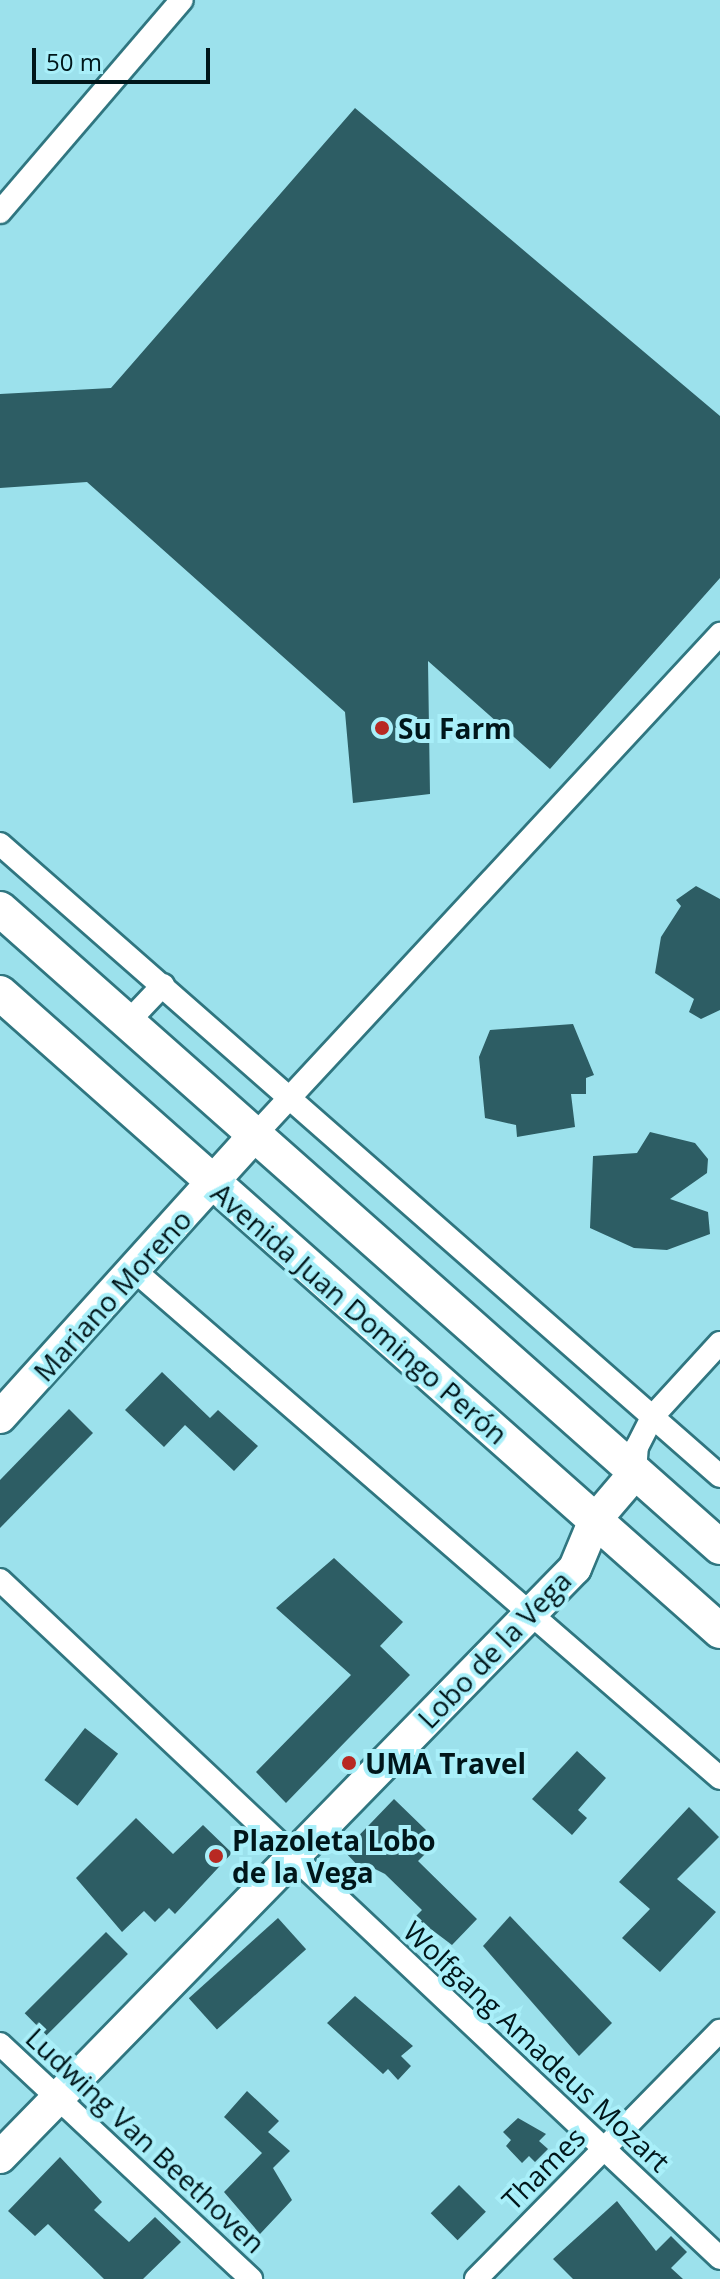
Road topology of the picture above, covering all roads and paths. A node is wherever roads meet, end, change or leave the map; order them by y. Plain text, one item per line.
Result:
1 (182, 0) edge
2 (0, 212) edge
3 (720, 634) edge
4 (0, 844) edge
5 (0, 909) edge
6 (163, 985) junction
7 (0, 993) edge
8 (128, 1022) junction
9 (291, 1096) junction
10 (255, 1135) junction
11 (212, 1183) junction
12 (135, 1271) junction
13 (720, 1343) edge
14 (653, 1416) junction
15 (0, 1417) edge
16 (635, 1473) junction
17 (720, 1476) edge
18 (595, 1520) junction
19 (720, 1547) edge
20 (0, 1580) edge
21 (527, 1616) junction
22 (720, 1631) edge
23 (720, 1778) edge
24 (291, 1856) junction
25 (720, 2031) edge
26 (0, 2044) edge
27 (57, 2098) junction
28 (604, 2149) junction
29 (0, 2157) edge
30 (720, 2258) edge
31 (251, 2279) edge
32 (476, 2279) edge

1 - 2 street
3 - 9 street
4 - 6 street
5 - 8 main road
6 - 8 street
6 - 9 street
7 - 11 main road, Avenida Juan Domingo Perón
8 - 10 main road
9 - 10 street
9 - 14 street
10 - 11 street, Mariano Moreno
10 - 16 main road
11 - 12 street, Mariano Moreno
11 - 18 main road, Avenida Juan Domingo Perón
12 - 15 street, Mariano Moreno
12 - 21 street
13 - 14 street
14 - 16 street
14 - 17 street
16 - 18 street, Lobo de la Vega
16 - 19 main road
18 - 21 street, Lobo de la Vega
18 - 22 main road, Avenida Juan Domingo Perón
20 - 24 street, Wolfgang Amadeus Mozart
21 - 23 street
21 - 24 street, Lobo de la Vega
24 - 27 street, Lobo de la Vega
24 - 28 street, Wolfgang Amadeus Mozart
25 - 28 street, Thames
26 - 27 street, Ludwing Van Beethoven
27 - 29 street, Lobo de la Vega
27 - 31 street, Ludwing Van Beethoven
28 - 30 street, Wolfgang Amadeus Mozart
28 - 32 street, Thames

